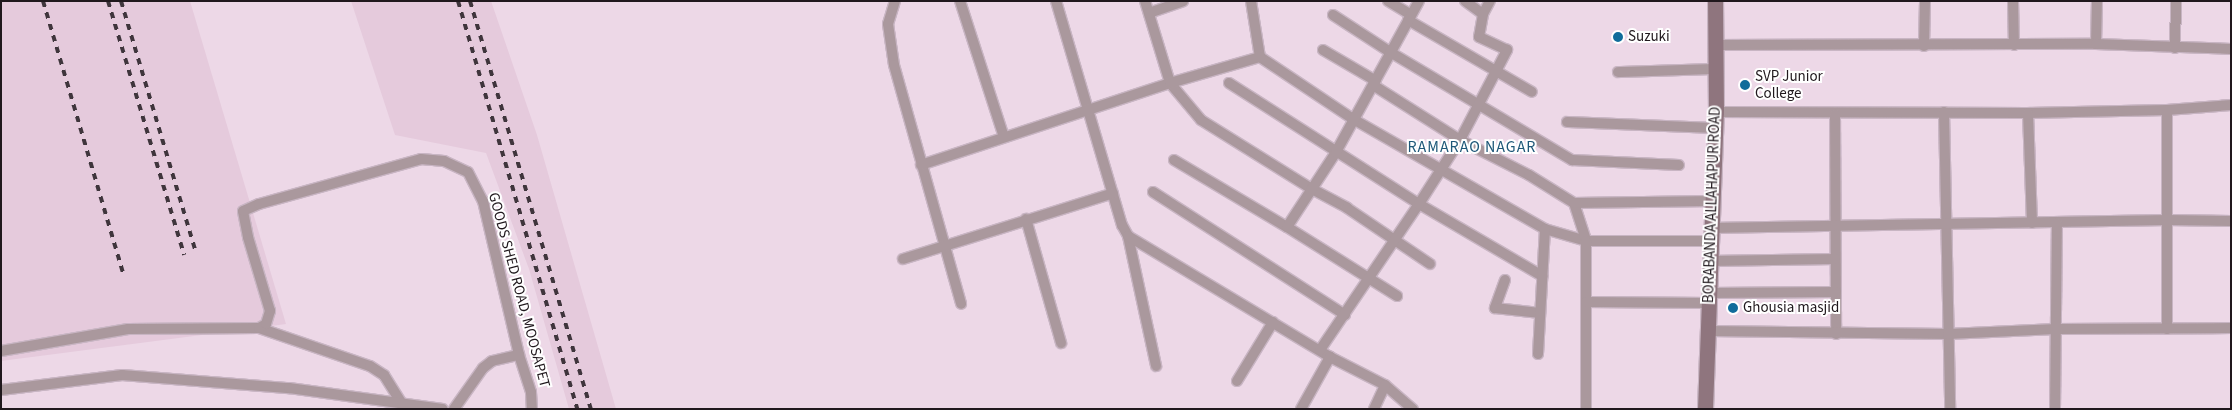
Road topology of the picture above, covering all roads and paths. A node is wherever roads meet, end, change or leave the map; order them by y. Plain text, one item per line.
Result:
1 (895, 1) edge
2 (960, 1) edge
3 (1056, 1) edge
4 (1145, 1) edge
5 (1184, 1) edge
6 (1250, 1) edge
7 (1388, 1) edge
8 (1418, 1) edge
9 (1466, 1) edge
10 (1490, 1) edge
11 (1715, 1) edge
12 (1925, 1) edge
13 (2014, 1) edge
14 (2096, 1) edge
15 (2176, 1) edge
16 (1149, 13) junction
17 (1483, 14) junction
18 (1333, 15) dead end
19 (1410, 18) junction
20 (2096, 44) junction
21 (1716, 45) junction
22 (2014, 45) junction
23 (1924, 46) junction
24 (2175, 48) junction
25 (2231, 49) edge
26 (1323, 50) dead end
27 (1390, 52) junction
28 (1260, 57) junction
29 (1716, 69) junction
30 (1495, 70) junction
31 (1618, 72) dead end
32 (1170, 83) junction
33 (1228, 83) dead end
34 (1375, 83) junction
35 (1532, 92) dead end
36 (1478, 104) junction
37 (2231, 106) edge
38 (1089, 110) junction
39 (2167, 110) junction
40 (1716, 112) junction
41 (1944, 112) junction
42 (2028, 113) junction
43 (1835, 114) junction
44 (1354, 119) junction
45 (1567, 122) dead end
46 (1715, 128) junction
47 (1004, 137) junction
48 (1460, 140) junction
49 (1336, 152) junction
50 (1174, 160) dead end
51 (921, 165) junction
52 (1679, 165) dead end
53 (1440, 170) junction
54 (1312, 190) junction
55 (1113, 192) junction
56 (1153, 192) dead end
57 (1712, 201) junction
58 (1574, 203) junction
59 (1419, 204) junction
60 (1026, 219) junction
61 (2168, 220) junction
62 (2231, 221) edge
63 (2032, 223) junction
64 (2056, 223) junction
65 (1946, 225) junction
66 (1287, 226) junction
67 (1834, 226) junction
68 (1546, 229) junction
69 (1710, 234) junction
70 (1128, 236) junction
71 (1394, 241) junction
72 (1586, 241) junction
73 (945, 246) junction
74 (903, 259) dead end
75 (1835, 259) junction
76 (1710, 261) junction
77 (1430, 264) dead end
78 (1542, 276) junction
79 (1370, 278) junction
80 (1505, 280) dead end
81 (1836, 292) junction
82 (1397, 296) dead end
83 (1709, 298) junction
84 (1586, 302) junction
85 (961, 304) dead end
86 (1540, 313) junction
87 (1345, 315) junction
88 (1273, 322) junction
89 (259, 328) junction
90 (2231, 328) edge
91 (2056, 329) junction
92 (2167, 329) junction
93 (1709, 331) junction
94 (1836, 334) junction
95 (1948, 334) junction
96 (1061, 343) dead end
97 (1320, 350) junction
98 (1, 351) edge
99 (1538, 354) dead end
100 (520, 355) junction
101 (1330, 357) junction
102 (1156, 366) dead end
103 (1237, 381) dead end
104 (1385, 385) junction
105 (1, 390) edge
106 (401, 402) junction
107 (443, 409) edge
108 (454, 409) edge
109 (532, 409) edge
110 (1301, 409) edge
111 (1374, 409) edge
112 (1413, 409) edge
113 (1586, 409) edge
114 (1705, 409) edge
115 (1950, 409) edge
116 (2055, 409) edge

1 - 51 street
2 - 47 street
3 - 38 street
4 - 16 street
5 - 16 street
6 - 28 street
7 - 19 street
8 - 19 street
9 - 17 street
10 - 17 street
11 - 21 main road, BORABANDA ALLAHAPUR ROAD
12 - 23 street
13 - 22 street
14 - 20 street
15 - 24 street
16 - 32 street
17 - 30 street
18 - 27 street
19 - 27 street
19 - 30 street
20 - 22 street
20 - 24 street
21 - 23 street
21 - 29 main road, BORABANDA ALLAHAPUR ROAD
22 - 23 street
24 - 25 street
26 - 34 street
27 - 34 street
27 - 36 street
28 - 32 street
28 - 44 street
29 - 31 street
29 - 40 main road, BORABANDA ALLAHAPUR ROAD
30 - 35 street
30 - 36 street
32 - 38 street
32 - 54 street
33 - 49 street
34 - 44 street
34 - 48 street
36 - 48 street
36 - 52 street
37 - 39 street
38 - 47 street
38 - 55 street
39 - 42 street
39 - 61 street
40 - 43 street
40 - 46 main road, BORABANDA ALLAHAPUR ROAD
41 - 42 street
41 - 43 street
41 - 65 street
42 - 63 street
43 - 67 street
44 - 49 street
44 - 53 street
45 - 46 street
46 - 57 main road, BORABANDA ALLAHAPUR ROAD
47 - 51 street
48 - 53 street
48 - 58 street
49 - 54 street
49 - 59 street
50 - 66 street
51 - 73 street
53 - 59 street
53 - 68 street
54 - 66 street
54 - 71 street
55 - 60 street
55 - 70 street
56 - 87 street
57 - 58 street
57 - 69 main road, BORABANDA ALLAHAPUR ROAD
58 - 72 street
59 - 71 street
59 - 78 street
60 - 73 street
60 - 96 street
61 - 62 street
61 - 64 street
61 - 92 street
63 - 64 street
63 - 65 street
64 - 91 street
65 - 67 street
65 - 95 street
66 - 79 street
67 - 69 street
67 - 75 street
68 - 72 street
68 - 78 street
69 - 72 street
69 - 76 main road, BORABANDA ALLAHAPUR ROAD
70 - 88 street
70 - 102 street
71 - 77 street
71 - 79 street
72 - 84 street
73 - 74 street
73 - 85 street
75 - 76 street
75 - 81 street
76 - 83 main road, BORABANDA ALLAHAPUR ROAD
78 - 86 street
79 - 82 street
79 - 87 street
80 - 86 street
81 - 83 street
81 - 94 street
83 - 84 street
83 - 93 main road, BORABANDA ALLAHAPUR ROAD
84 - 113 street
86 - 99 street
87 - 97 street
88 - 97 street
88 - 103 street
89 - 98 street
89 - 100 street, GOODS SHED ROAD, MOOSAPET
89 - 106 street
90 - 92 street
91 - 92 street
91 - 95 street
91 - 116 street
93 - 94 street
93 - 114 main road, BORABANDA ALLAHAPUR ROAD
94 - 95 street
95 - 115 street
97 - 101 street
100 - 108 street
100 - 109 street, GOODS SHED ROAD, MOOSAPET
101 - 104 street
101 - 110 street
104 - 111 street
104 - 112 street
105 - 106 street
106 - 107 street

